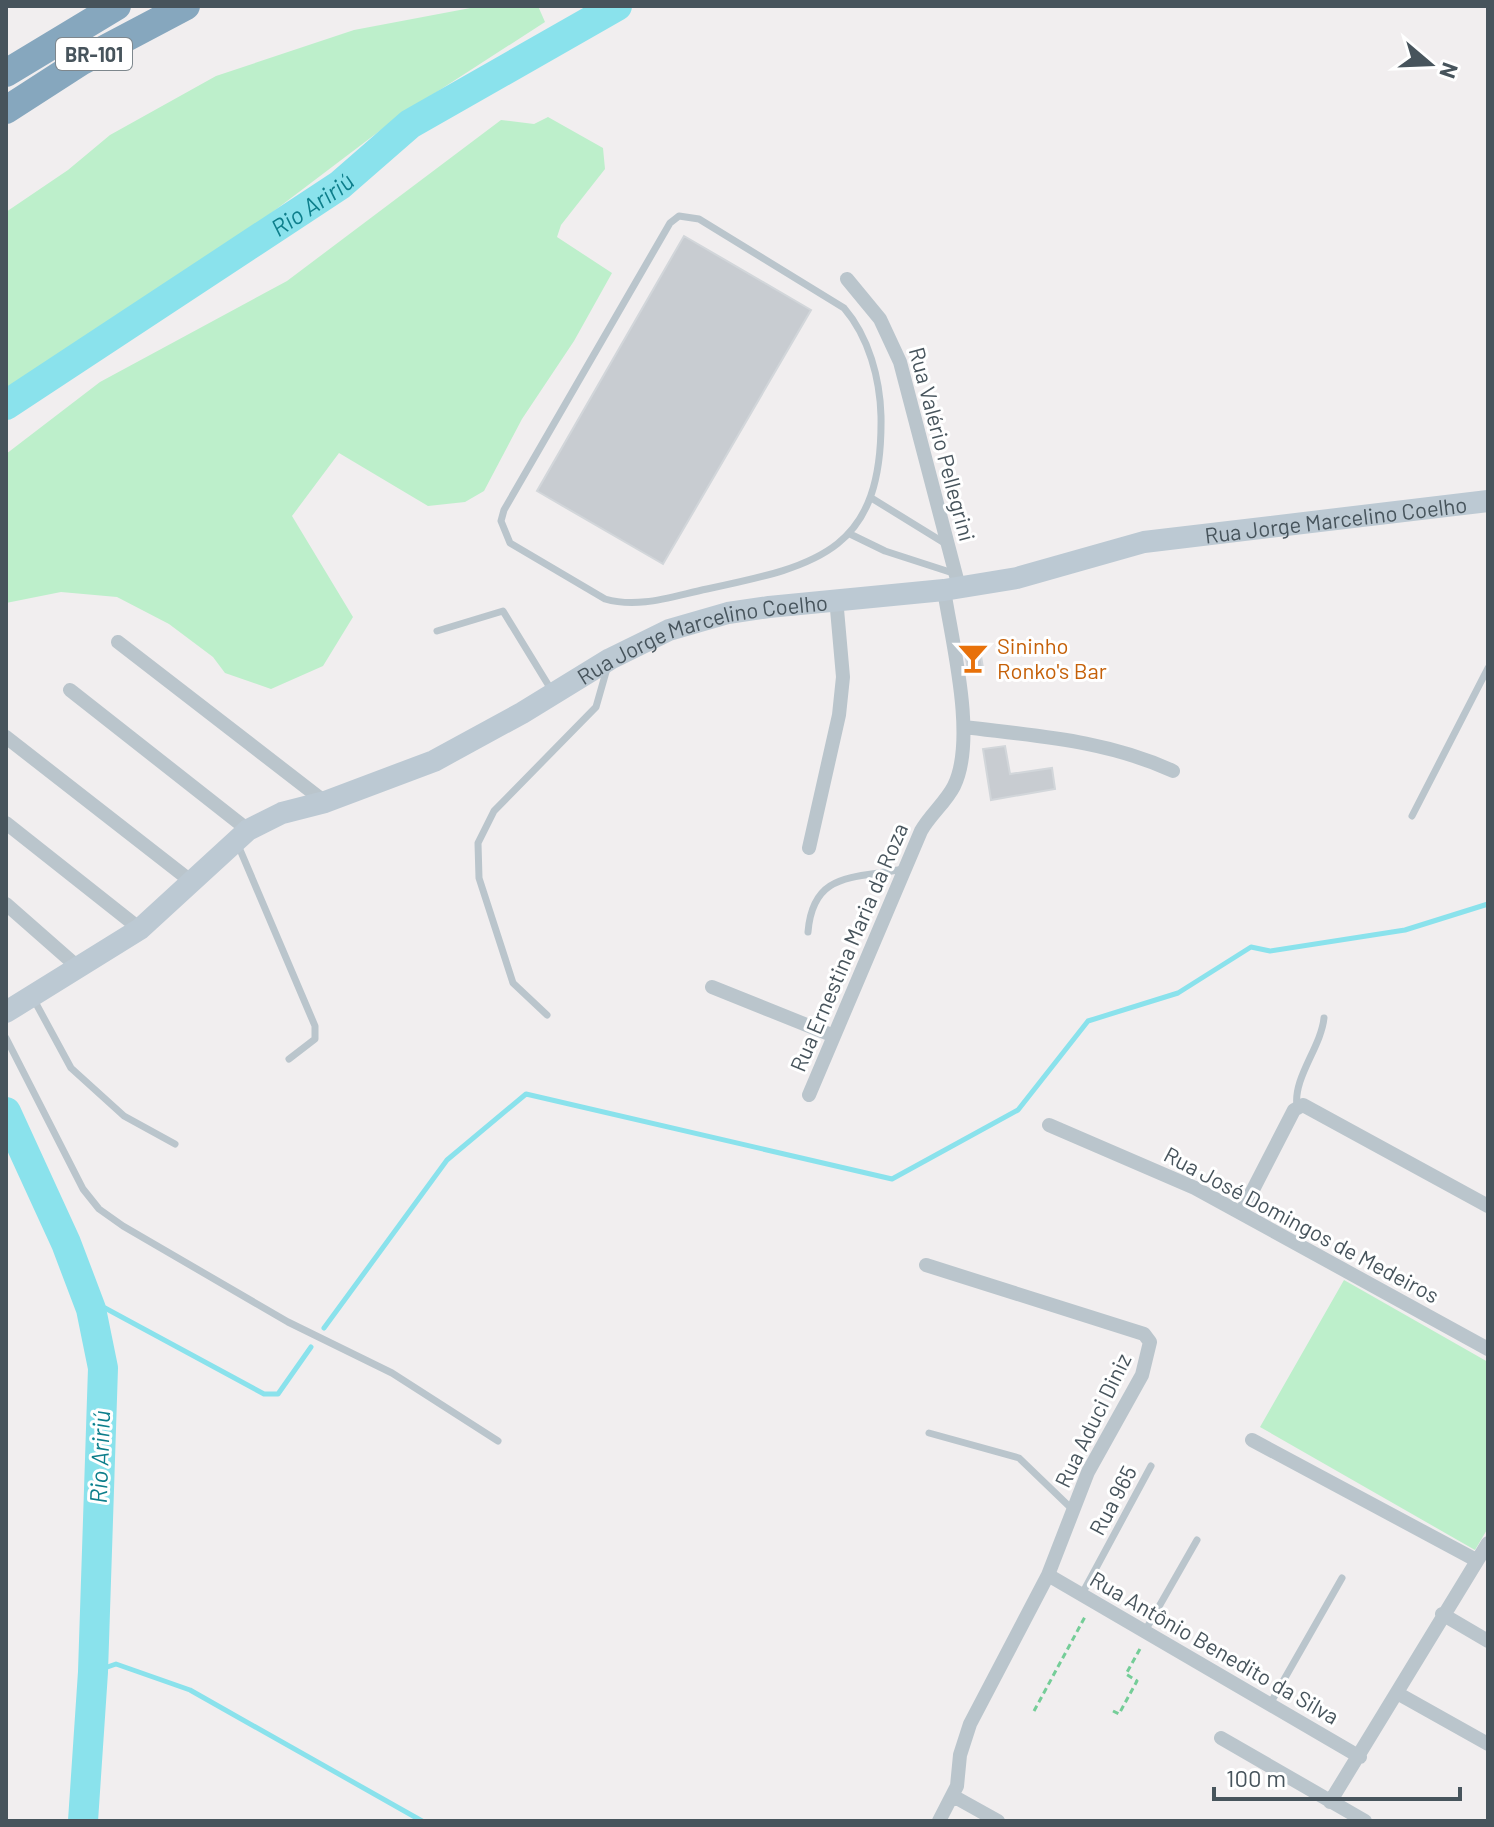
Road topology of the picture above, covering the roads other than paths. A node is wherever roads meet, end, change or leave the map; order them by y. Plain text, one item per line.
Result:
1 (117, 6) edge
2 (186, 6) edge
3 (6, 73) edge
4 (6, 110) edge
5 (847, 279) dead end
6 (873, 499) junction
7 (1488, 501) edge
8 (850, 534) junction
9 (948, 545) junction
10 (953, 584) junction
11 (836, 598) junction
12 (437, 631) dead end
13 (118, 642) dead end
14 (610, 659) junction
15 (1488, 668) edge
16 (70, 690) dead end
17 (553, 693) junction
18 (964, 727) junction
19 (6, 737) edge
20 (1173, 771) dead end
21 (325, 802) junction
22 (1412, 816) dead end
23 (6, 823) edge
24 (242, 834) junction
25 (809, 848) dead end
26 (904, 869) junction
27 (192, 882) junction
28 (6, 904) edge
29 (140, 929) junction
30 (808, 932) dead end
31 (80, 969) junction
32 (712, 987) dead end
33 (32, 997) junction
34 (6, 1012) edge
35 (547, 1015) dead end
36 (1324, 1018) dead end
37 (834, 1036) junction
38 (6, 1038) edge
39 (289, 1059) dead end
40 (809, 1095) dead end
41 (1297, 1106) junction
42 (1049, 1125) dead end
43 (175, 1144) dead end
44 (1488, 1206) edge
45 (1241, 1213) junction
46 (926, 1265) dead end
47 (1488, 1349) edge
48 (929, 1433) dead end
49 (1252, 1440) dead end
50 (498, 1441) dead end
51 (1151, 1466) dead end
52 (1073, 1510) junction
53 (1197, 1540) dead end
54 (1488, 1543) edge
55 (1476, 1560) junction
56 (1048, 1575) junction
57 (1342, 1578) dead end
58 (1088, 1598) junction
59 (1442, 1614) junction
60 (1146, 1632) junction
61 (1488, 1641) edge
62 (1397, 1693) junction
63 (1270, 1704) junction
64 (1221, 1738) dead end
65 (1488, 1744) edge
66 (1360, 1757) junction
67 (953, 1796) junction
68 (1330, 1802) junction
69 (939, 1821) edge
70 (998, 1821) edge
71 (1365, 1821) edge

1 - 3 highway, BR-101
2 - 4 highway, BR-101
5 - 9 street, Rua Valério Pellegrini
6 - 8 lane
6 - 8 lane
6 - 9 lane
7 - 10 street, Rua Jorge Marcelino Coelho
8 - 10 lane
9 - 10 street, Rua Valério Pellegrini
10 - 11 street, Rua Jorge Marcelino Coelho
10 - 18 street, Rua Ernestina Maria da Roza
11 - 14 street, Rua Jorge Marcelino Coelho
11 - 25 street
12 - 17 lane
13 - 21 street
14 - 17 street, Rua Jorge Marcelino Coelho
14 - 35 lane
15 - 22 lane
16 - 24 street
17 - 21 street, Rua Jorge Marcelino Coelho
18 - 20 street
18 - 26 street, Rua Ernestina Maria da Roza
19 - 27 street
21 - 24 street, Rua Jorge Marcelino Coelho
23 - 29 street
24 - 27 street, Rua Jorge Marcelino Coelho
24 - 39 lane
26 - 30 lane
26 - 37 street, Rua Ernestina Maria da Roza
27 - 29 street, Rua Jorge Marcelino Coelho
28 - 31 street
29 - 31 street, Rua Jorge Marcelino Coelho
31 - 33 street, Rua Jorge Marcelino Coelho
32 - 37 street
33 - 34 street, Rua Jorge Marcelino Coelho
33 - 43 lane
36 - 41 lane
37 - 40 street, Rua Ernestina Maria da Roza
38 - 50 lane
41 - 44 street
41 - 45 street
42 - 45 street, Rua José Domingos de Medeiros
45 - 47 street, Rua José Domingos de Medeiros
46 - 52 street, Rua Aduci Diniz
48 - 52 lane
49 - 55 street
51 - 58 lane, Rua 965
52 - 56 street, Rua Aduci Diniz
53 - 60 lane
54 - 55 street
55 - 59 street
56 - 58 street, Rua Antônio Benedito da Silva
56 - 67 street, Rua Aduci Diniz
57 - 63 lane
58 - 60 street, Rua Antônio Benedito da Silva
59 - 61 street
59 - 62 street
60 - 63 street, Rua Antônio Benedito da Silva
62 - 65 street
62 - 66 street
63 - 66 street, Rua Antônio Benedito da Silva
64 - 68 street
66 - 68 street
67 - 69 street, Rua Aduci Diniz
67 - 70 street
68 - 71 street

